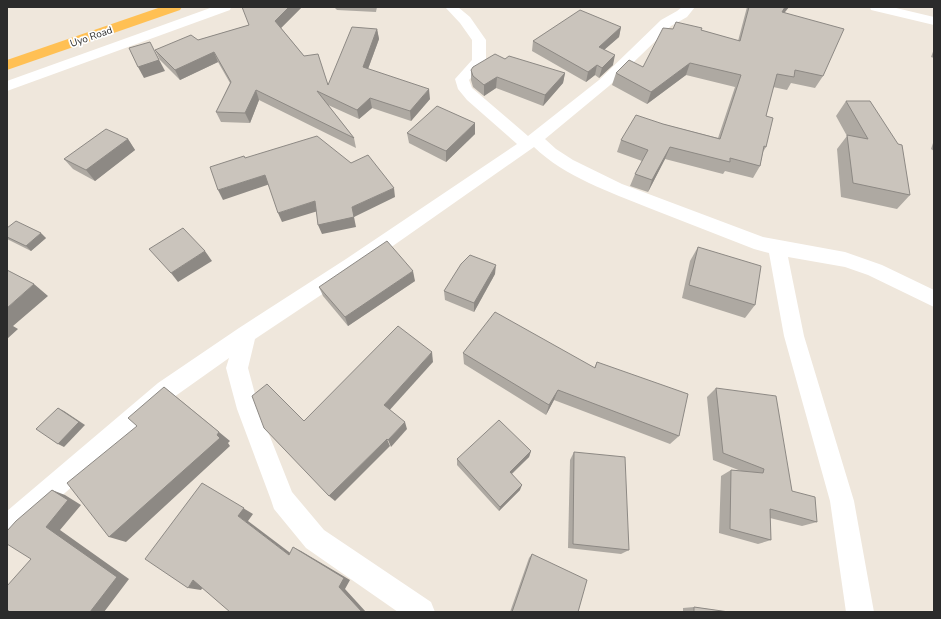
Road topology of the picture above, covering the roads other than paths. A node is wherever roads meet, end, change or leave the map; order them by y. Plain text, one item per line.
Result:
1 (134, 7) edge
2 (175, 7) edge
3 (224, 7) edge
4 (451, 7) edge
5 (689, 7) edge
6 (876, 7) edge
7 (934, 21) edge
8 (30, 42) dead end
9 (7, 65) edge
10 (7, 86) edge
11 (531, 141) junction
12 (777, 246) junction
13 (934, 300) edge
14 (246, 334) junction
15 (7, 527) edge
16 (421, 612) edge
17 (860, 612) edge

1 - 8 highway, Uyo Road
2 - 9 highway, Uyo Road
3 - 10 street
4 - 11 street
5 - 11 street
6 - 7 street
11 - 12 street
11 - 14 street
12 - 13 street
12 - 17 street
14 - 15 street
14 - 16 street

